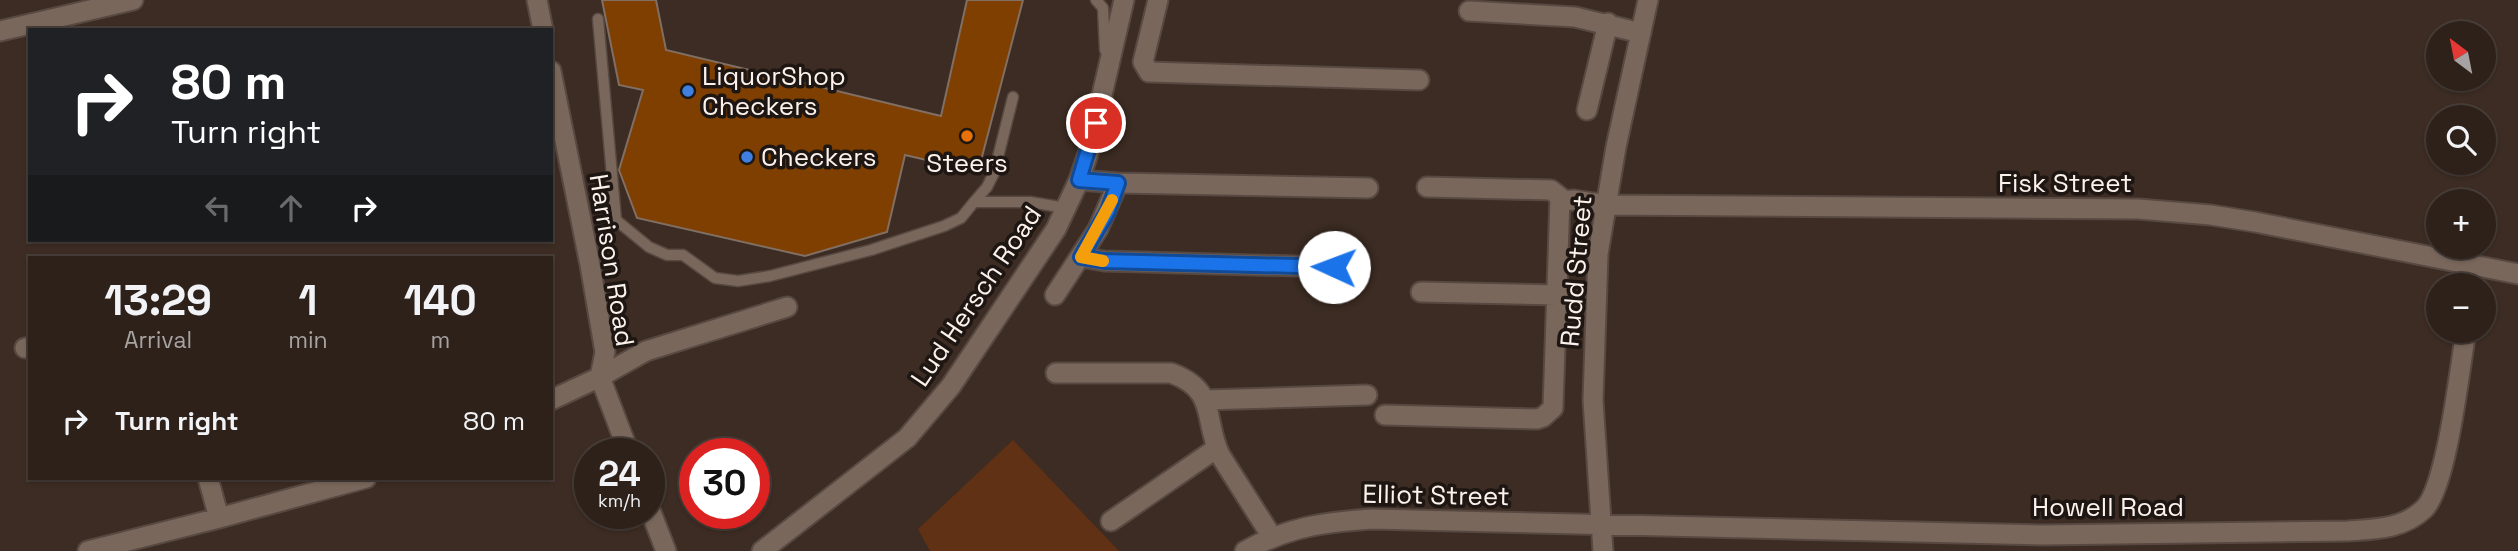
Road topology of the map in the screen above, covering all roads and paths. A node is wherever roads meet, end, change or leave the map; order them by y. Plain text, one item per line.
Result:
1 (133, 0) edge
2 (537, 0) edge
3 (1096, 0) edge
4 (1124, 0) edge
5 (1158, 0) edge
6 (1648, 0) edge
7 (1469, 11) dead end
8 (598, 19) dead end
9 (1608, 23) junction
10 (543, 28) edge
11 (0, 31) edge
12 (1641, 33) junction
13 (1106, 78) junction
14 (1419, 80) dead end
15 (553, 81) edge
16 (1013, 97) dead end
17 (1587, 110) dead end
18 (1079, 180) junction
19 (1118, 183) junction
20 (1427, 187) dead end
21 (1368, 188) dead end
22 (1562, 201) junction
23 (974, 202) junction
24 (1607, 205) junction
25 (1067, 208) junction
26 (1081, 257) junction
27 (2477, 265) junction
28 (1334, 267) dead end
29 (2476, 273) edge
30 (2518, 274) edge
31 (1420, 292) dead end
32 (1055, 295) dead end
33 (1558, 295) junction
34 (787, 307) dead end
35 (2464, 343) edge
36 (1056, 373) dead end
37 (600, 377) junction
38 (1367, 395) dead end
39 (553, 399) edge
40 (1205, 400) junction
41 (1385, 415) dead end
42 (623, 438) edge
43 (1217, 448) junction
44 (209, 480) edge
45 (359, 480) edge
46 (219, 518) junction
47 (1111, 521) dead end
48 (1602, 524) junction
49 (657, 529) edge
50 (1272, 537) junction
51 (88, 551) edge
52 (666, 551) edge
53 (762, 551) edge
54 (1245, 551) edge
55 (1603, 551) edge

1 - 11 street
2 - 10 street
3 - 13 lane
4 - 13 street, Lud Hersch Road
5 - 14 street
6 - 12 street, Rudd Street
7 - 9 street
8 - 23 lane
9 - 12 street
9 - 17 street
12 - 24 street, Rudd Street
13 - 18 street, Lud Hersch Road
15 - 37 street, Harrison Road
16 - 23 lane
18 - 19 street
18 - 25 street, Lud Hersch Road
19 - 21 street
19 - 26 street
20 - 22 street, Fisk Street
22 - 24 street, Fisk Street
22 - 33 street
23 - 25 lane
24 - 27 street, Fisk Street
24 - 48 street, Rudd Street
25 - 53 street, Lud Hersch Road
26 - 28 street
26 - 32 street
27 - 29 street
27 - 30 street, Fisk Street
31 - 33 street
33 - 41 street
34 - 37 street
35 - 48 street, Howell Road
36 - 40 street
37 - 39 street
37 - 42 street, Harrison Road
38 - 40 street
40 - 43 street
43 - 47 street
43 - 50 street
44 - 46 street
45 - 46 street
46 - 51 street
48 - 50 street, Elliot Street
48 - 55 street, Rudd Street
49 - 52 street
50 - 54 street, Elliot Street

